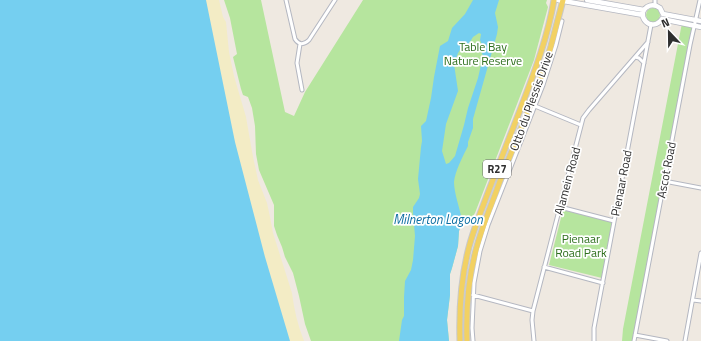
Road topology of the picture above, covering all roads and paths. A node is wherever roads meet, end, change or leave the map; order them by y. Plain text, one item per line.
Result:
1 (286, 0) edge
2 (335, 0) edge
3 (554, 0) edge
4 (561, 0) edge
5 (587, 0) edge
6 (700, 0) edge
7 (655, 2) edge
8 (595, 4) junction
9 (643, 13) junction
10 (662, 16) junction
11 (695, 20) junction
12 (562, 21) dead end
13 (701, 21) edge
14 (651, 25) junction
15 (694, 25) junction
16 (701, 27) edge
17 (648, 42) junction
18 (300, 44) junction
19 (635, 57) junction
20 (644, 63) junction
21 (302, 90) dead end
22 (535, 106) junction
23 (581, 125) junction
24 (664, 181) junction
25 (701, 188) edge
26 (560, 207) junction
27 (614, 221) junction
28 (701, 254) edge
29 (544, 267) junction
30 (603, 282) junction
31 (473, 295) junction
32 (693, 300) junction
33 (701, 301) edge
34 (533, 311) junction
35 (636, 335) junction
36 (460, 341) edge
37 (467, 341) edge
38 (473, 341) edge
39 (534, 341) edge
40 (594, 341) edge
41 (634, 341) edge
42 (667, 341) edge
43 (685, 341) edge

1 - 18 street
2 - 18 street
3 - 36 main road, Otto du Plessis Drive / R27
4 - 8 street
4 - 37 main road, Otto du Plessis Drive / R27
5 - 8 street
6 - 11 street, Ascot Road
7 - 9 street
7 - 10 street
8 - 9 street
9 - 14 street
10 - 11 street
10 - 14 street
10 - 15 street
11 - 13 street
11 - 15 street, Ascot Road
12 - 22 street
14 - 17 street, Pienaar Road
15 - 16 street
15 - 24 street, Ascot Road
17 - 19 street, Alamein Road
17 - 20 street, Pienaar Road
18 - 21 street
19 - 20 street
19 - 23 street, Alamein Road
20 - 27 street, Pienaar Road
22 - 23 street
22 - 31 street
23 - 26 street, Alamein Road
24 - 25 street
24 - 35 street, Ascot Road
26 - 27 street
26 - 29 street, Alamein Road
27 - 30 street, Pienaar Road
28 - 32 street
29 - 30 street
29 - 34 street, Alamein Road
30 - 40 street, Pienaar Road
31 - 34 street
31 - 38 street
32 - 33 street
32 - 43 street
34 - 39 street, Alamein Road
35 - 41 street, Ascot Road
35 - 42 street

